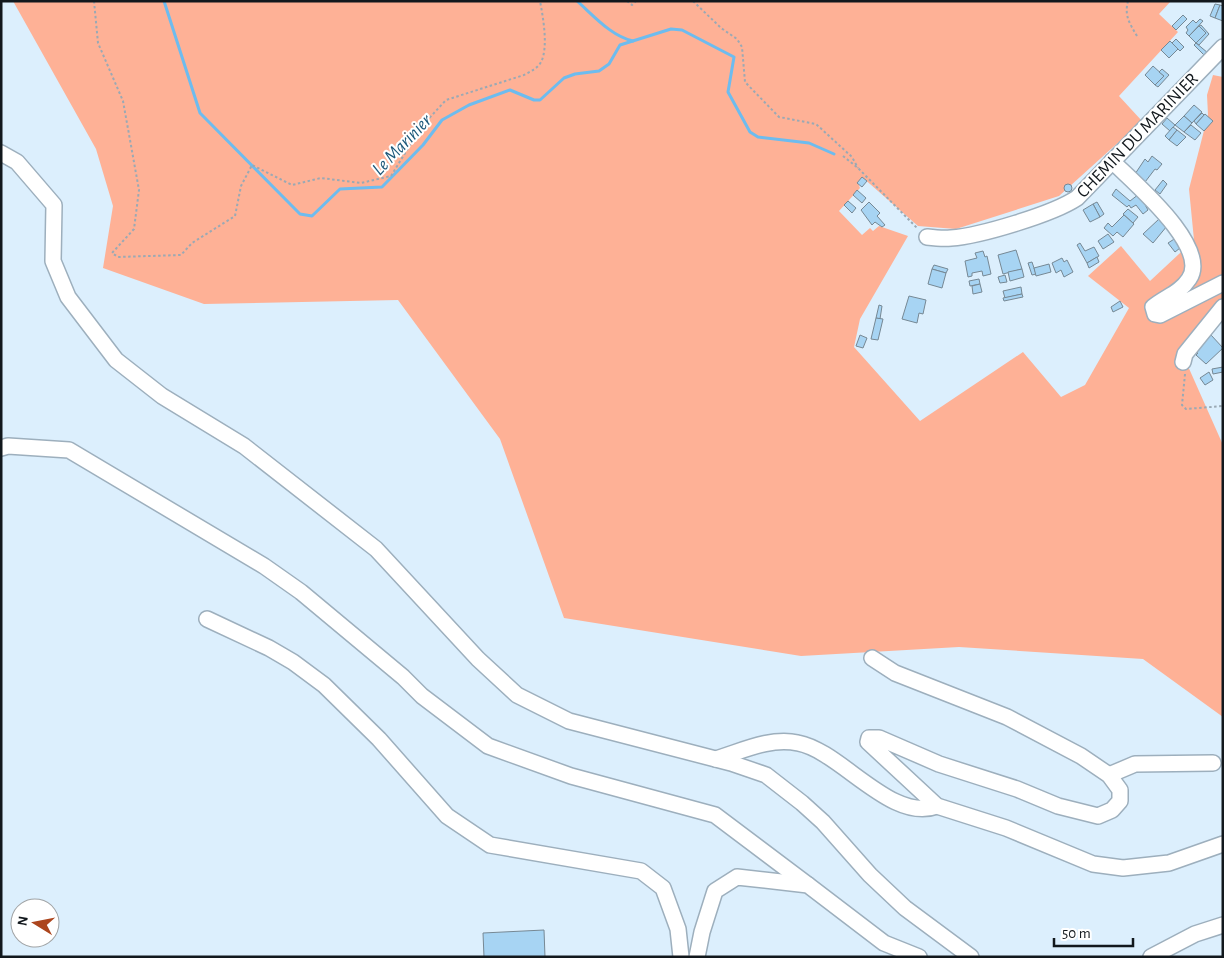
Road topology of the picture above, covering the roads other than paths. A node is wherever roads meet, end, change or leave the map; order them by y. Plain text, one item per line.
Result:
1 (1223, 47) edge
2 (1, 153) edge
3 (1112, 161) junction
4 (927, 237) road end
5 (1223, 283) edge
6 (1223, 307) edge
7 (1183, 362) road end
8 (1, 448) edge
9 (207, 619) dead end
10 (872, 658) dead end
11 (716, 759) junction
12 (1213, 763) dead end
13 (1110, 775) junction
14 (937, 806) junction
15 (1223, 844) edge
16 (808, 885) junction
17 (1223, 926) edge
18 (965, 956) edge
19 (681, 957) edge
20 (697, 957) edge
21 (919, 957) edge
22 (1151, 957) edge

1 - 3 street, CHEMIN DU MARINIER
2 - 11 street
3 - 4 street, CHEMIN DU MARINIER
3 - 5 street
6 - 7 street
8 - 16 street
9 - 19 street
10 - 13 street
11 - 14 street
11 - 18 street
12 - 13 street
13 - 14 street
14 - 15 street
16 - 20 street
16 - 21 street
17 - 22 street

